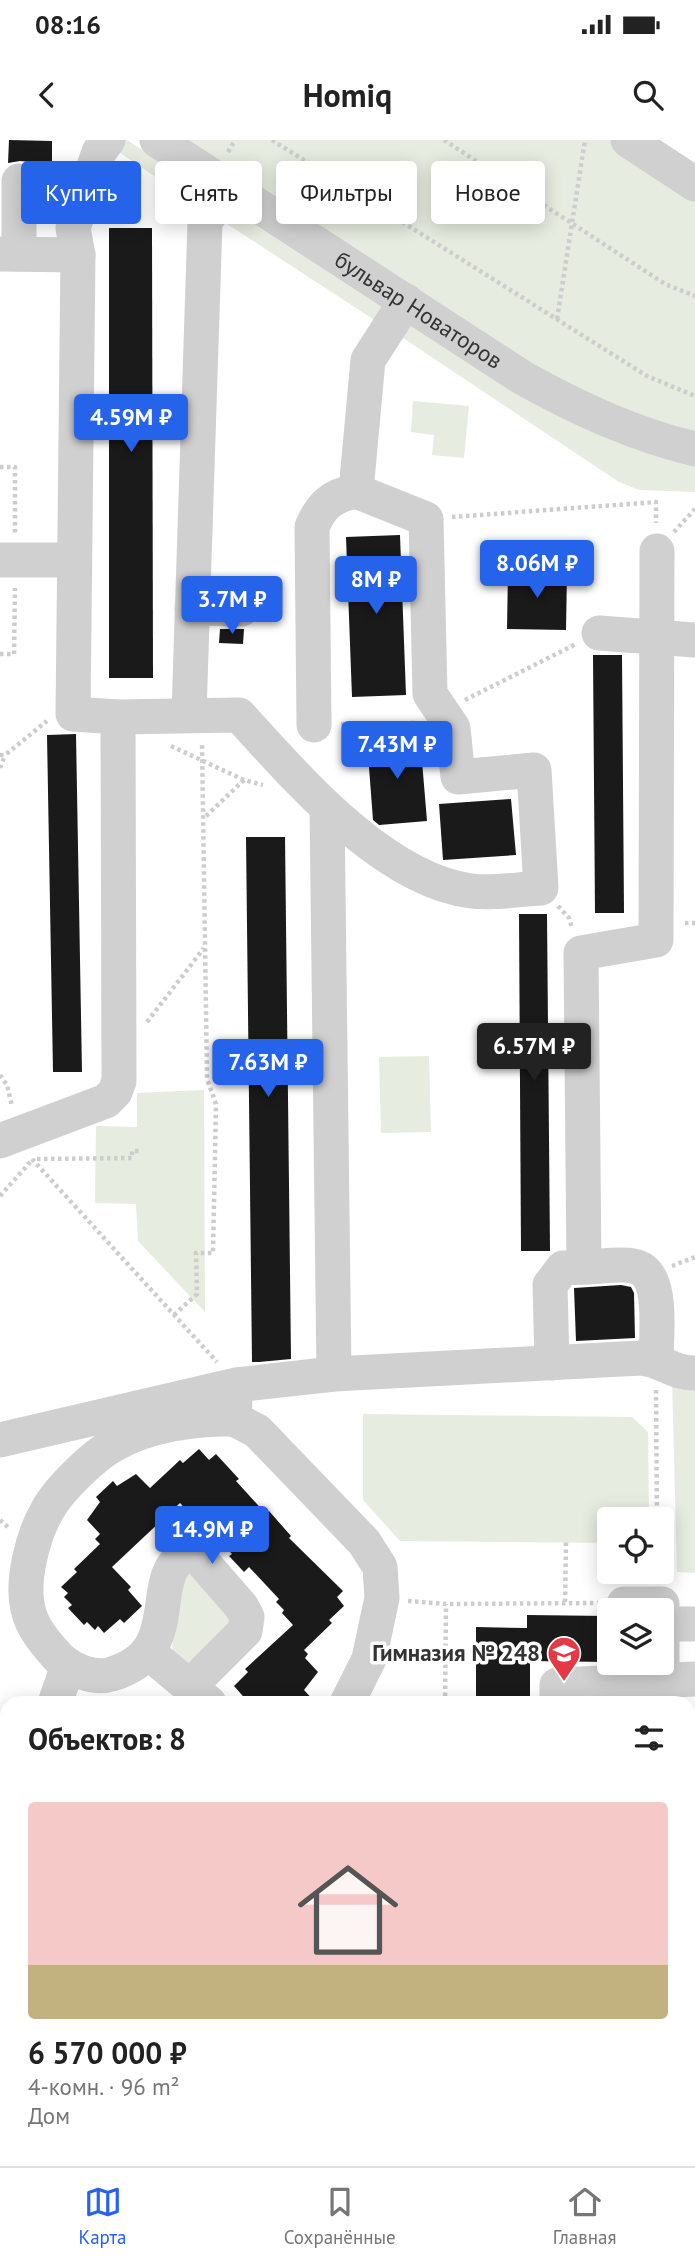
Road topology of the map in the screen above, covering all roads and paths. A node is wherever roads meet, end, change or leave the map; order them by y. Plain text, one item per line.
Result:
1 (108, 140) edge
2 (157, 140) edge
3 (272, 140) edge
4 (285, 140) edge
5 (444, 140) edge
6 (585, 140) edge
7 (628, 140) edge
8 (278, 144) junction
9 (189, 161) edge
10 (19, 181) dead end
11 (695, 184) edge
12 (262, 208) edge
13 (205, 224) edge
14 (572, 225) junction
15 (10, 254) edge
16 (78, 255) junction
17 (695, 296) edge
18 (406, 301) junction
19 (557, 319) junction
20 (695, 396) edge
21 (695, 449) edge
22 (0, 467) edge
23 (15, 467) dead end
24 (356, 491) junction
25 (695, 509) edge
26 (656, 514) dead end
27 (447, 517) dead end
28 (664, 543) joint
29 (0, 560) edge
30 (74, 560) junction
31 (192, 608) junction
32 (242, 609) dead end
33 (599, 633) joint
34 (657, 639) junction
35 (695, 640) edge
36 (443, 711) junction
37 (73, 714) junction
38 (118, 717) junction
39 (195, 723) junction
40 (314, 725) joint
41 (169, 745) dead end
42 (3, 755) edge
43 (202, 759) junction
44 (0, 768) edge
45 (327, 808) junction
46 (205, 817) junction
47 (541, 888) junction
48 (204, 947) junction
49 (581, 953) junction
50 (139, 1032) dead end
51 (0, 1075) edge
52 (12, 1109) dead end
53 (13, 1146) edge
54 (140, 1151) dead end
55 (32, 1159) junction
56 (584, 1267) junction
57 (174, 1315) junction
58 (552, 1363) junction
59 (656, 1368) junction
60 (695, 1373) edge
61 (334, 1374) junction
62 (228, 1375) junction
63 (234, 1419) junction
64 (0, 1440) edge
65 (657, 1507) edge
66 (566, 1542) dead end
67 (565, 1602) junction
68 (597, 1603) edge
69 (433, 1604) dead end
70 (446, 1604) junction
71 (674, 1624) edge
72 (695, 1624) edge
73 (149, 1653) junction
74 (68, 1666) junction
75 (670, 1687) edge
76 (199, 1695) edge
77 (57, 1696) edge
78 (350, 1696) edge
79 (445, 1696) edge
80 (557, 1696) edge

1 - 16 street
2 - 9 street, бульвар Новаторов
3 - 8 path
4 - 8 path
5 - 14 path
6 - 14 path
7 - 11 street
8 - 19 path
10 - 15 street
12 - 18 street, бульвар Новаторов
13 - 31 street
14 - 17 path
14 - 19 path
15 - 16 street
16 - 30 street
18 - 21 street, бульвар Новаторов
18 - 24 street
19 - 20 path
22 - 23 path
24 - 36 street
24 - 40 street
25 - 28 path
26 - 27 path
28 - 34 street
29 - 30 street
30 - 37 street
31 - 32 street
31 - 39 street
33 - 34 street
33 - 36 path
34 - 35 street
34 - 49 street
36 - 40 path
36 - 47 street
37 - 38 street
37 - 42 path
38 - 39 street
38 - 53 street
39 - 43 path
39 - 45 street
41 - 43 path
42 - 44 path
43 - 46 path
43 - 46 path
45 - 47 street
45 - 61 street
46 - 48 path
47 - 49 path
48 - 50 path
48 - 57 path
49 - 56 street
51 - 52 path
53 - 55 path
54 - 55 path
55 - 57 path
56 - 58 street
56 - 59 street
57 - 62 path
58 - 59 street
58 - 61 street
59 - 60 street
59 - 65 path
61 - 62 street
62 - 63 street
62 - 64 street
63 - 74 street
63 - 78 street
66 - 67 path
67 - 68 path
67 - 70 path
69 - 70 path
70 - 79 path
71 - 72 street
73 - 74 street
73 - 76 street
73 - 76 street
74 - 77 street
75 - 80 street

